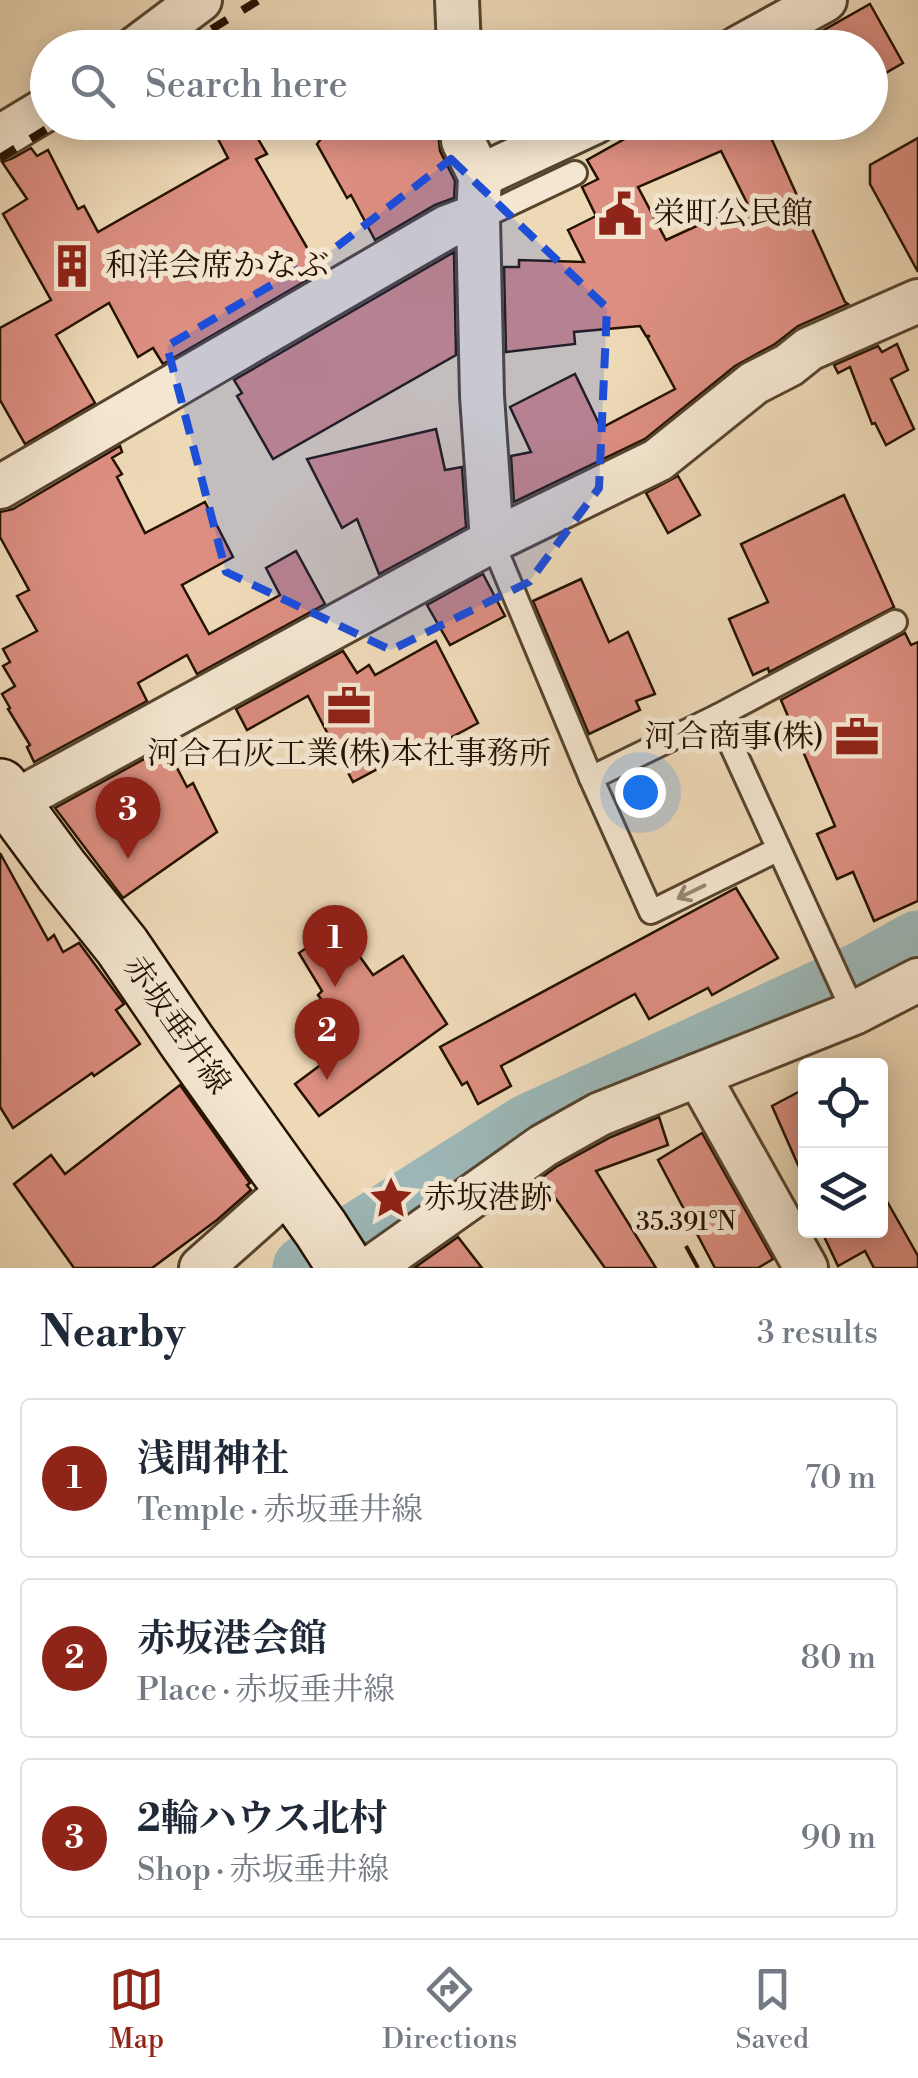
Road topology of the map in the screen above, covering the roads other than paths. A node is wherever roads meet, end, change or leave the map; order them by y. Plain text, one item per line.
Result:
1 (200, 0) edge
2 (457, 0) edge
3 (825, 0) edge
4 (160, 30) edge
5 (458, 30) edge
6 (771, 30) edge
7 (30, 119) edge
8 (0, 137) edge
9 (463, 140) edge
10 (569, 140) edge
11 (575, 173) dead end
12 (479, 203) junction
13 (918, 302) edge
14 (0, 487) edge
15 (492, 540) junction
16 (895, 622) dead end
17 (718, 716) junction
18 (591, 778) junction
19 (6, 795) edge
20 (779, 850) junction
21 (918, 980) edge
22 (850, 1004) junction
23 (698, 1075) junction
24 (335, 1243) edge
25 (201, 1268) edge
26 (806, 1268) edge

1 - 4 street
2 - 5 street
3 - 6 street
7 - 8 street
9 - 12 street
10 - 12 street
11 - 12 lane
12 - 14 street
12 - 15 street
13 - 15 street
15 - 18 lane
15 - 19 street
16 - 17 lane
17 - 18 lane
17 - 20 lane
20 -> 18 lane
19 - 24 main road, 赤坂垂井線
20 - 22 lane
21 - 22 street
22 - 23 street
23 - 24 street
23 - 26 street
24 - 25 street

